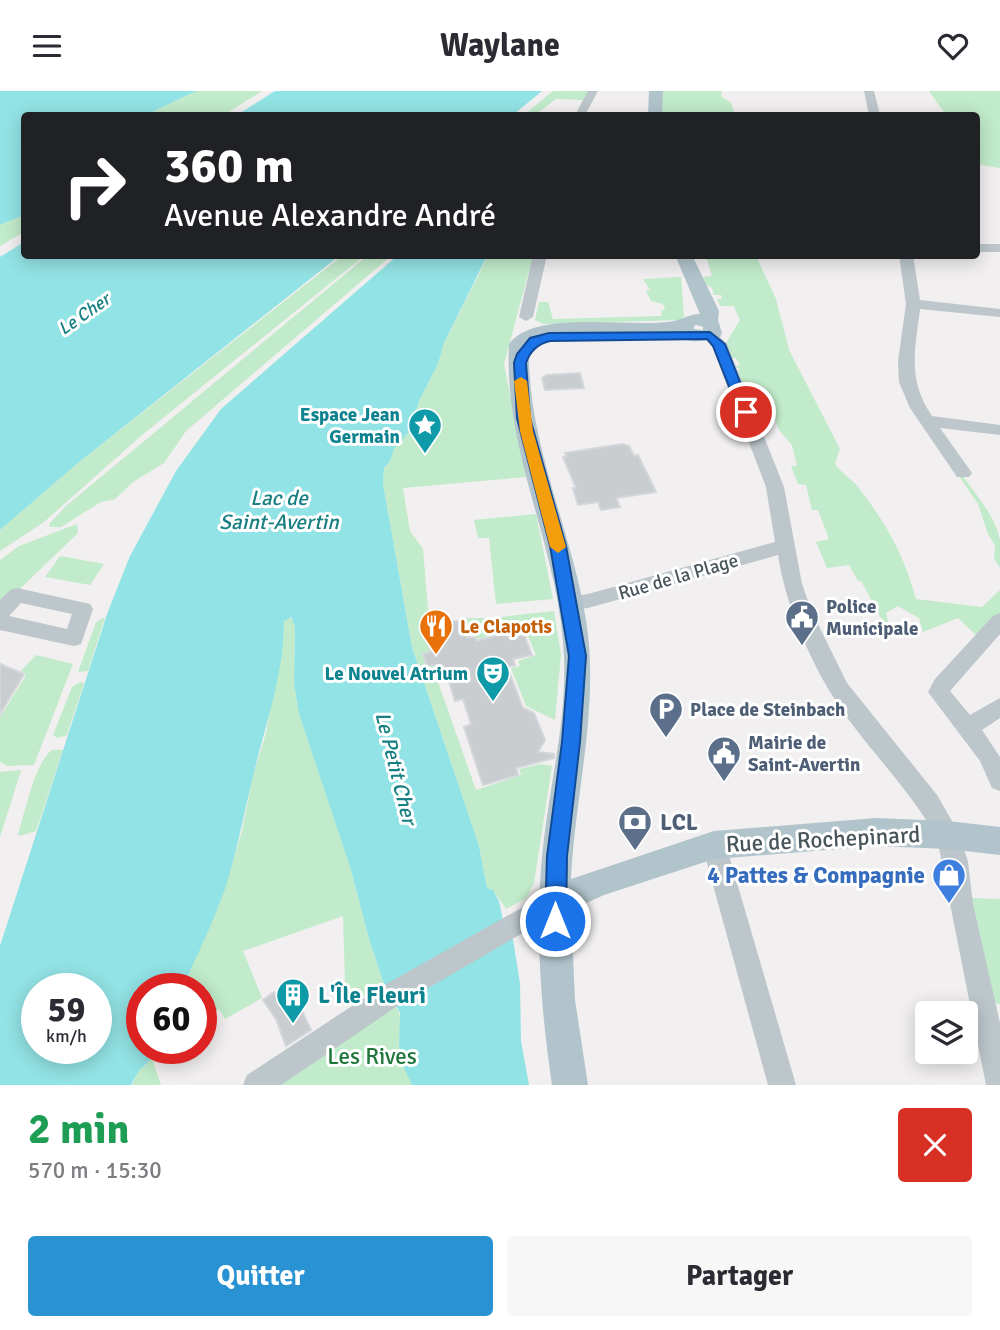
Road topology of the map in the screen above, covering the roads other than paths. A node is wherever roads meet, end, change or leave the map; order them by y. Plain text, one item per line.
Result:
1 (593, 91) edge
2 (656, 91) edge
3 (869, 91) edge
4 (582, 112) edge
5 (655, 112) edge
6 (874, 112) edge
7 (980, 248) edge
8 (1000, 248) edge
9 (539, 259) edge
10 (685, 259) edge
11 (907, 259) edge
12 (913, 304) junction
13 (1000, 313) edge
14 (526, 327) junction
15 (696, 327) junction
16 (520, 363) junction
17 (927, 421) junction
18 (994, 430) edge
19 (1000, 445) edge
20 (963, 473) dead end
21 (785, 546) junction
22 (570, 603) junction
23 (0, 613) edge
24 (1000, 621) edge
25 (0, 622) edge
26 (1000, 707) edge
27 (968, 728) junction
28 (1000, 781) edge
29 (948, 835) junction
30 (1000, 841) edge
31 (714, 845) junction
32 (555, 901) junction
33 (257, 1085) edge
34 (570, 1085) edge
35 (782, 1085) edge
36 (1000, 1085) edge

1 - 4 street
2 - 5 main road
3 - 6 street
7 - 8 street
9 - 14 street
10 - 15 main road
11 - 12 street
12 - 13 street
12 - 17 street
14 - 15 main road
14 - 16 main road
15 - 16 main road
15 - 21 street
16 - 22 main road
17 - 18 street
17 - 20 street
18 - 19 street
21 - 22 street, Rue de la Plage
21 - 29 street
22 - 32 main road
23 - 25 street
24 - 27 street
26 - 27 street
27 - 28 street
29 - 30 main road, Rue de Rochepinard
29 - 31 main road, Rue de Rochepinard
29 - 36 street
31 - 32 main road, Rue de Rochepinard
31 - 35 street
32 - 33 street, Rue de Rochepinard
32 - 34 main road

